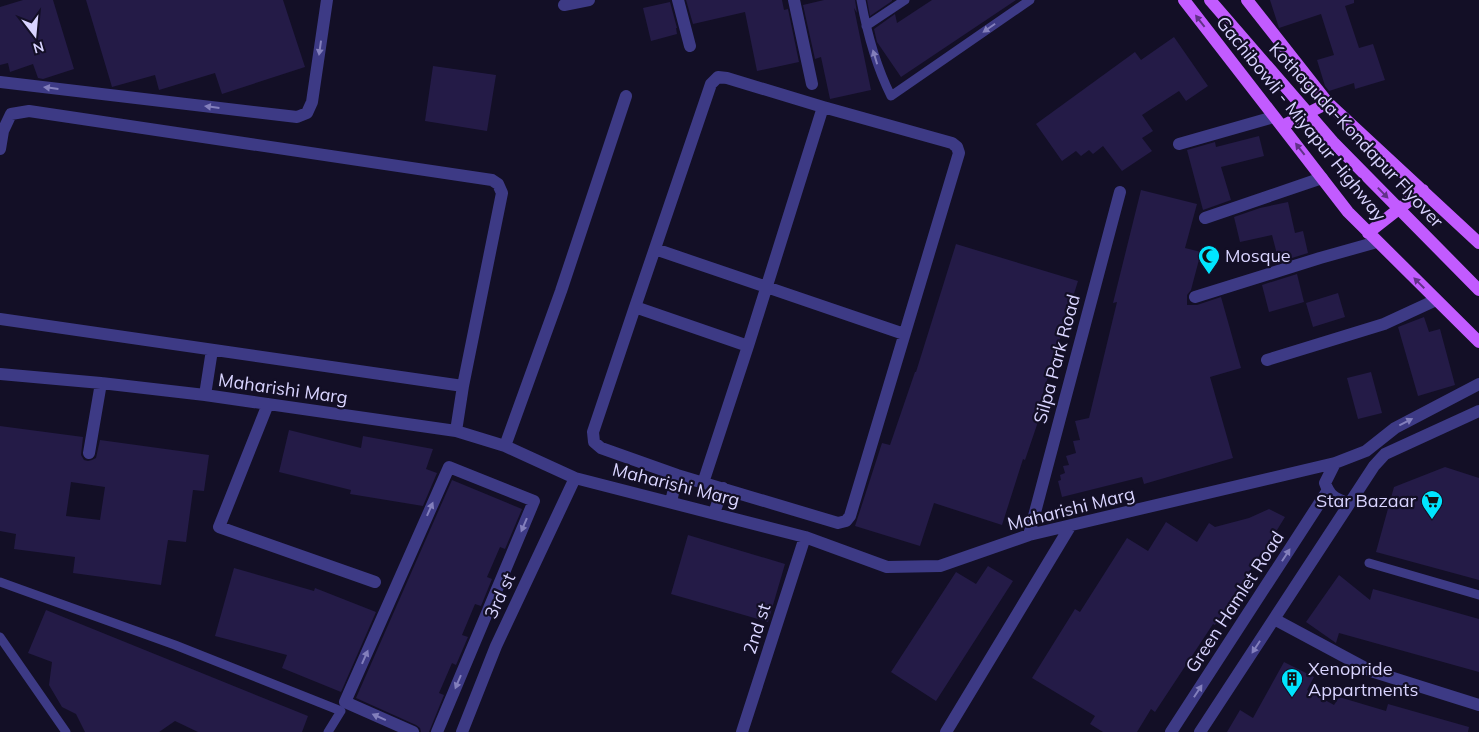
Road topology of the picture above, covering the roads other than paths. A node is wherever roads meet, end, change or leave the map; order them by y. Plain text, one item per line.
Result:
1 (327, 0) edge
2 (589, 0) edge
3 (678, 0) edge
4 (794, 0) edge
5 (861, 0) edge
6 (905, 0) edge
7 (1030, 0) edge
8 (1184, 0) edge
9 (1210, 0) edge
10 (1247, 0) edge
11 (564, 5) dead end
12 (866, 26) junction
13 (690, 46) dead end
14 (0, 82) edge
15 (812, 84) dead end
16 (626, 96) dead end
17 (1328, 103) junction
18 (823, 107) junction
19 (1278, 121) junction
20 (1180, 144) dead end
21 (0, 148) edge
22 (1322, 178) junction
23 (1423, 190) junction
24 (1120, 192) dead end
25 (1205, 218) dead end
26 (1373, 237) junction
27 (1479, 243) edge
28 (655, 249) junction
29 (767, 286) junction
30 (1479, 290) edge
31 (1195, 298) dead end
32 (1436, 300) junction
33 (635, 307) junction
34 (0, 319) edge
35 (904, 334) junction
36 (1479, 342) edge
37 (748, 346) junction
38 (212, 350) junction
39 (1267, 360) dead end
40 (0, 374) edge
41 (101, 383) junction
42 (1479, 384) edge
43 (462, 386) junction
44 (204, 395) junction
45 (268, 404) junction
46 (1479, 411) edge
47 (456, 431) junction
48 (505, 446) junction
49 (1366, 451) junction
50 (89, 453) dead end
51 (1335, 463) junction
52 (1374, 466) junction
53 (677, 475) junction
54 (575, 478) junction
55 (703, 482) junction
56 (1326, 487) junction
57 (722, 488) junction
58 (671, 502) junction
59 (1349, 504) junction
60 (714, 513) junction
61 (1071, 525) junction
62 (1029, 535) junction
63 (805, 536) junction
64 (1370, 563) dead end
65 (0, 582) edge
66 (375, 582) dead end
67 (1479, 595) edge
68 (1274, 620) junction
69 (479, 631) junction
70 (502, 634) junction
71 (0, 637) edge
72 (496, 646) junction
73 (1479, 706) edge
74 (66, 732) edge
75 (328, 732) edge
76 (413, 732) edge
77 (437, 732) edge
78 (462, 732) edge
79 (742, 732) edge
80 (946, 732) edge
81 (1171, 732) edge
82 (1200, 732) edge

1 -> 14 street
2 - 11 street
3 - 13 street
4 - 15 street
5 - 12 lane
6 - 12 lane
7 -> 12 lane
19 -> 8 main road, Gachibowli - Miyapur Highway
9 -> 30 main road, Kothaguda-Kondapur Flyover, bridge
10 - 17 main road, Gachibowli - Miyapur Highway
16 - 48 street
17 - 19 main road
17 - 23 main road, Gachibowli - Miyapur Highway
18 - 28 street
18 - 29 street
18 - 35 street
19 - 20 street
22 -> 19 main road, Gachibowli - Miyapur Highway
21 - 43 street
22 - 25 street
22 - 26 main road, Gachibowli - Miyapur Highway
23 - 26 main road
23 - 27 main road, Gachibowli - Miyapur Highway
24 - 62 street, Silpa Park Road
26 - 31 street
32 -> 26 main road, Gachibowli - Miyapur Highway
28 - 29 street
28 - 33 street
29 - 35 street
29 - 37 street
32 - 36 main road, Gachibowli - Miyapur Highway
32 - 39 street
33 - 37 street
33 - 53 street
34 - 38 street
35 - 57 street
37 - 55 street
38 - 43 street
38 - 44 street
40 - 41 street, Maharishi Marg
41 - 44 street, Maharishi Marg
41 - 50 street
49 -> 42 street
43 - 47 street
44 - 45 street, Maharishi Marg
45 - 47 street, Maharishi Marg
45 - 66 street
46 - 52 street
47 - 48 street, Maharishi Marg
48 - 54 street, Maharishi Marg
49 - 51 street, Maharishi Marg
49 - 52 street
51 - 56 street, Green Hamlet Road
51 - 61 street, Maharishi Marg
52 - 59 street
53 - 55 street
53 - 58 street
54 - 58 street, Maharishi Marg
54 - 70 street, 3rd st
55 - 57 street
56 - 59 street
81 -> 56 street, Green Hamlet Road
57 - 60 street
58 - 60 street, Maharishi Marg
59 - 68 street
60 - 63 street, Maharishi Marg
61 - 62 street, Maharishi Marg
61 - 80 street
62 - 63 street, Maharishi Marg
63 - 79 street, 2nd st
64 - 67 lane
65 - 75 lane
68 - 73 street
68 -> 82 street
69 - 70 street
69 - 72 street
76 -> 69 street
69 -> 77 street
70 - 72 street, 3rd st
71 - 74 lane
72 - 78 street, 3rd st

